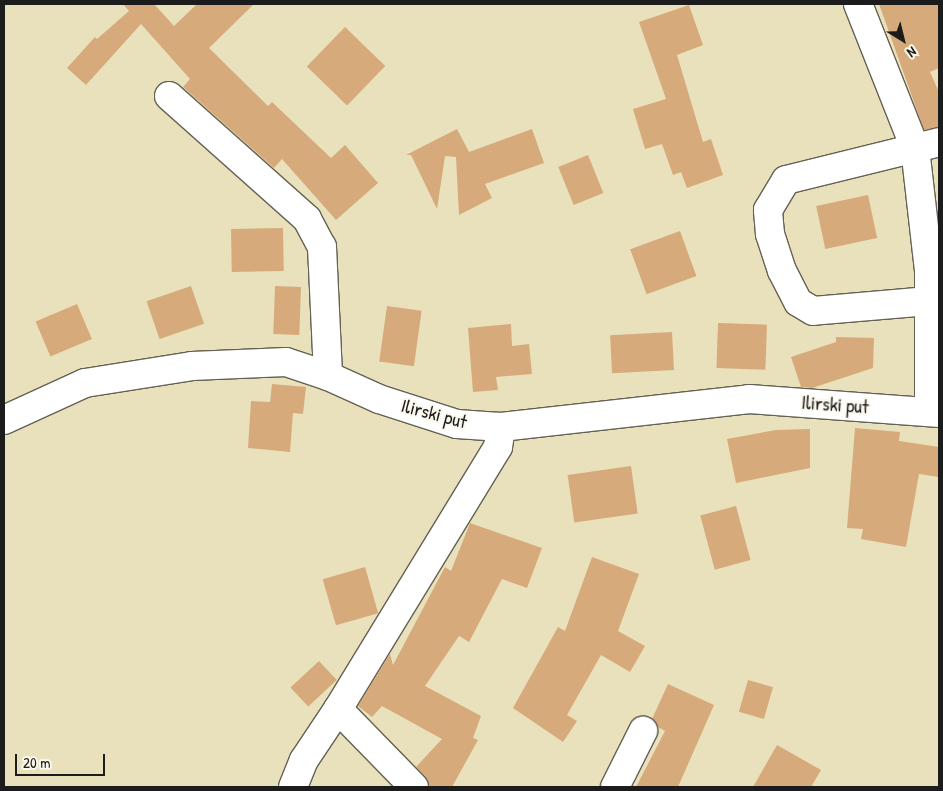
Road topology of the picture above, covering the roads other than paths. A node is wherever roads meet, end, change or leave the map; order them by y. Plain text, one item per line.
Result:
1 (858, 4) edge
2 (169, 96) dead end
3 (927, 145) edge
4 (929, 301) junction
5 (328, 376) junction
6 (934, 412) edge
7 (4, 420) edge
8 (501, 427) junction
9 (338, 709) junction
10 (643, 731) dead end
11 (293, 787) edge
12 (414, 787) edge
13 (615, 787) edge

1 - 3 street
2 - 5 street
3 - 4 street
3 - 4 street
4 - 6 street
5 - 7 street, Ilirski put
5 - 8 street, Ilirski put
6 - 8 street, Ilirski put
8 - 9 street
9 - 11 street
9 - 12 street
10 - 13 street

